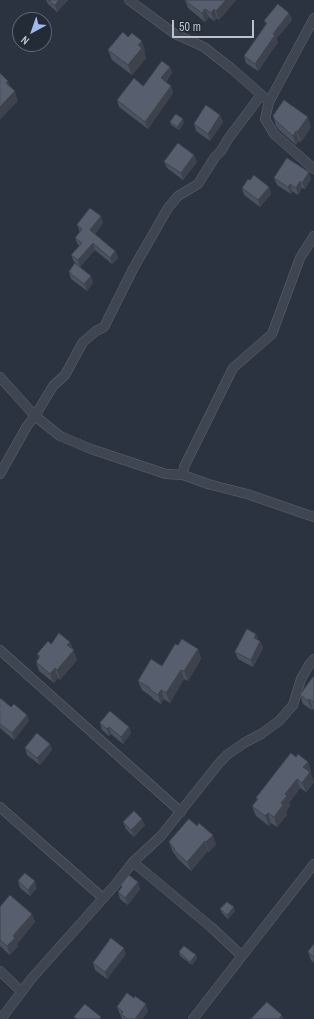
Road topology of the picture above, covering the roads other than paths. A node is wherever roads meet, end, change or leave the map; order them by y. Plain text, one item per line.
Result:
1 (129, 0) edge
2 (314, 18) edge
3 (261, 95) junction
4 (269, 102) junction
5 (314, 169) edge
6 (314, 236) edge
7 (0, 377) edge
8 (36, 416) junction
9 (0, 474) edge
10 (183, 475) junction
11 (314, 517) edge
12 (0, 650) edge
13 (314, 659) edge
14 (0, 807) edge
15 (181, 812) junction
16 (134, 862) junction
17 (314, 864) edge
18 (103, 898) junction
19 (242, 956) junction
20 (0, 971) edge
21 (21, 991) junction
22 (1, 1019) edge
23 (193, 1019) edge

1 - 3 street
2 - 4 street
3 - 4 street
3 - 8 street
4 - 5 street
6 - 10 street
7 - 8 street
8 - 9 street
8 - 10 street
10 - 11 street
12 - 15 street
13 - 15 street
14 - 18 street
15 - 16 street
16 - 18 street
16 - 19 street
17 - 19 street
18 - 21 street
19 - 23 street
20 - 21 street
21 - 22 street

